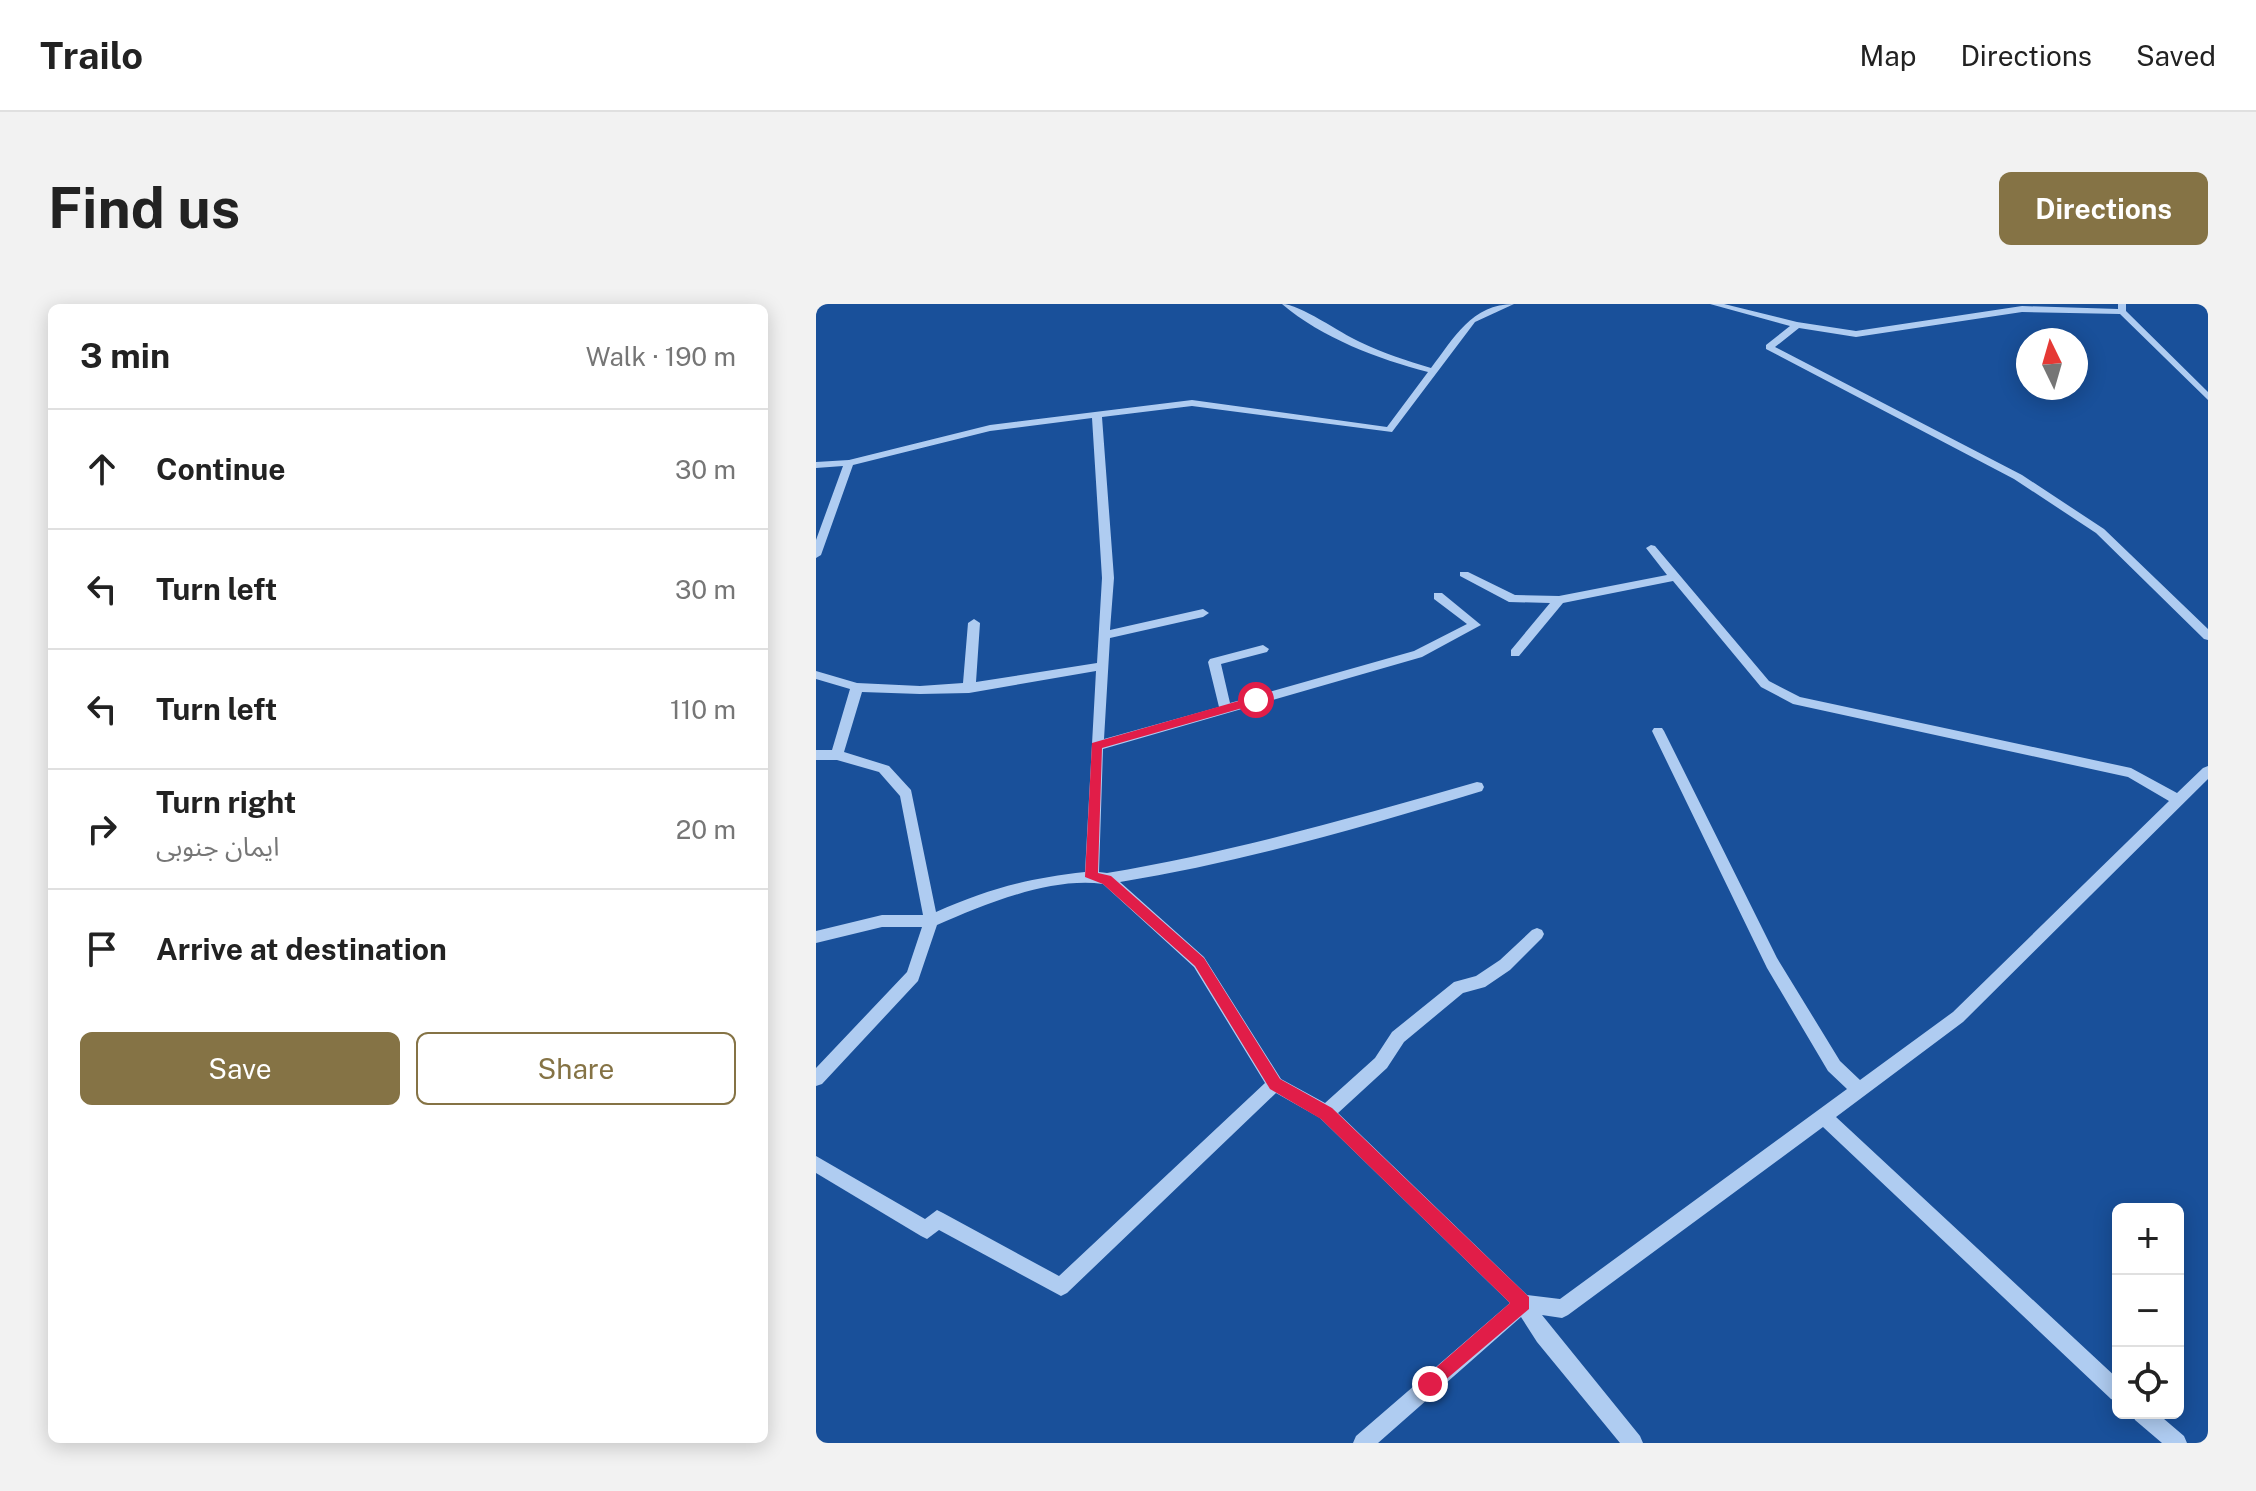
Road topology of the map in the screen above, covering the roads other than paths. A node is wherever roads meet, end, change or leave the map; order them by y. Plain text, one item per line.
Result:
1 (1286, 304) edge
2 (1510, 304) edge
3 (1714, 304) edge
4 (2122, 308) edge
5 (1797, 325) junction
6 (1434, 371) junction
7 (2208, 397) edge
8 (1097, 415) junction
9 (849, 463) junction
10 (816, 465) edge
11 (1651, 548) dead end
12 (816, 555) edge
13 (1464, 574) dead end
14 (1674, 577) junction
15 (1438, 596) dead end
16 (1559, 600) junction
17 (1203, 613) dead end
18 (974, 623) dead end
19 (1106, 635) junction
20 (2208, 636) edge
21 (1263, 649) dead end
22 (1515, 653) dead end
23 (1101, 666) junction
24 (816, 675) edge
25 (857, 687) junction
26 (969, 689) junction
27 (1225, 708) junction
28 (1658, 731) dead end
29 (1097, 746) junction
30 (816, 755) edge
31 (837, 755) junction
32 (2208, 771) edge
33 (1477, 787) dead end
34 (2179, 800) junction
35 (1099, 878) junction
36 (931, 921) junction
37 (1537, 934) dead end
38 (816, 937) edge
39 (816, 1079) edge
40 (1275, 1084) junction
41 (1859, 1090) junction
42 (1326, 1113) junction
43 (1823, 1116) junction
44 (816, 1164) edge
45 (1523, 1303) junction
46 (2112, 1386) edge
47 (2149, 1419) edge
48 (1363, 1443) edge
49 (1633, 1443) edge
50 (2177, 1443) edge

1 - 6 street
2 - 6 street
3 - 5 street
4 - 5 street
4 - 7 street
5 - 20 street
6 - 8 street
8 - 9 street
8 - 19 street
9 - 10 street
9 - 12 street
11 - 14 street
13 - 16 street
14 - 16 street
14 - 34 street
15 - 27 street
16 - 22 street
17 - 19 street
18 - 26 street
19 - 23 street
21 - 27 street
23 - 26 street
23 - 29 street
24 - 25 street
25 - 26 street
25 - 31 street
27 - 29 street
28 - 41 street
29 - 35 street
30 - 31 street
31 - 36 street
32 - 34 street
33 - 35 street
34 - 41 street
35 - 36 street
35 - 40 street
36 - 38 street
36 - 39 street
37 - 42 street
40 - 42 street
40 - 44 street
41 - 43 street
42 - 45 street
43 - 45 street
43 - 46 street
45 - 48 street
45 - 49 street
47 - 50 street

